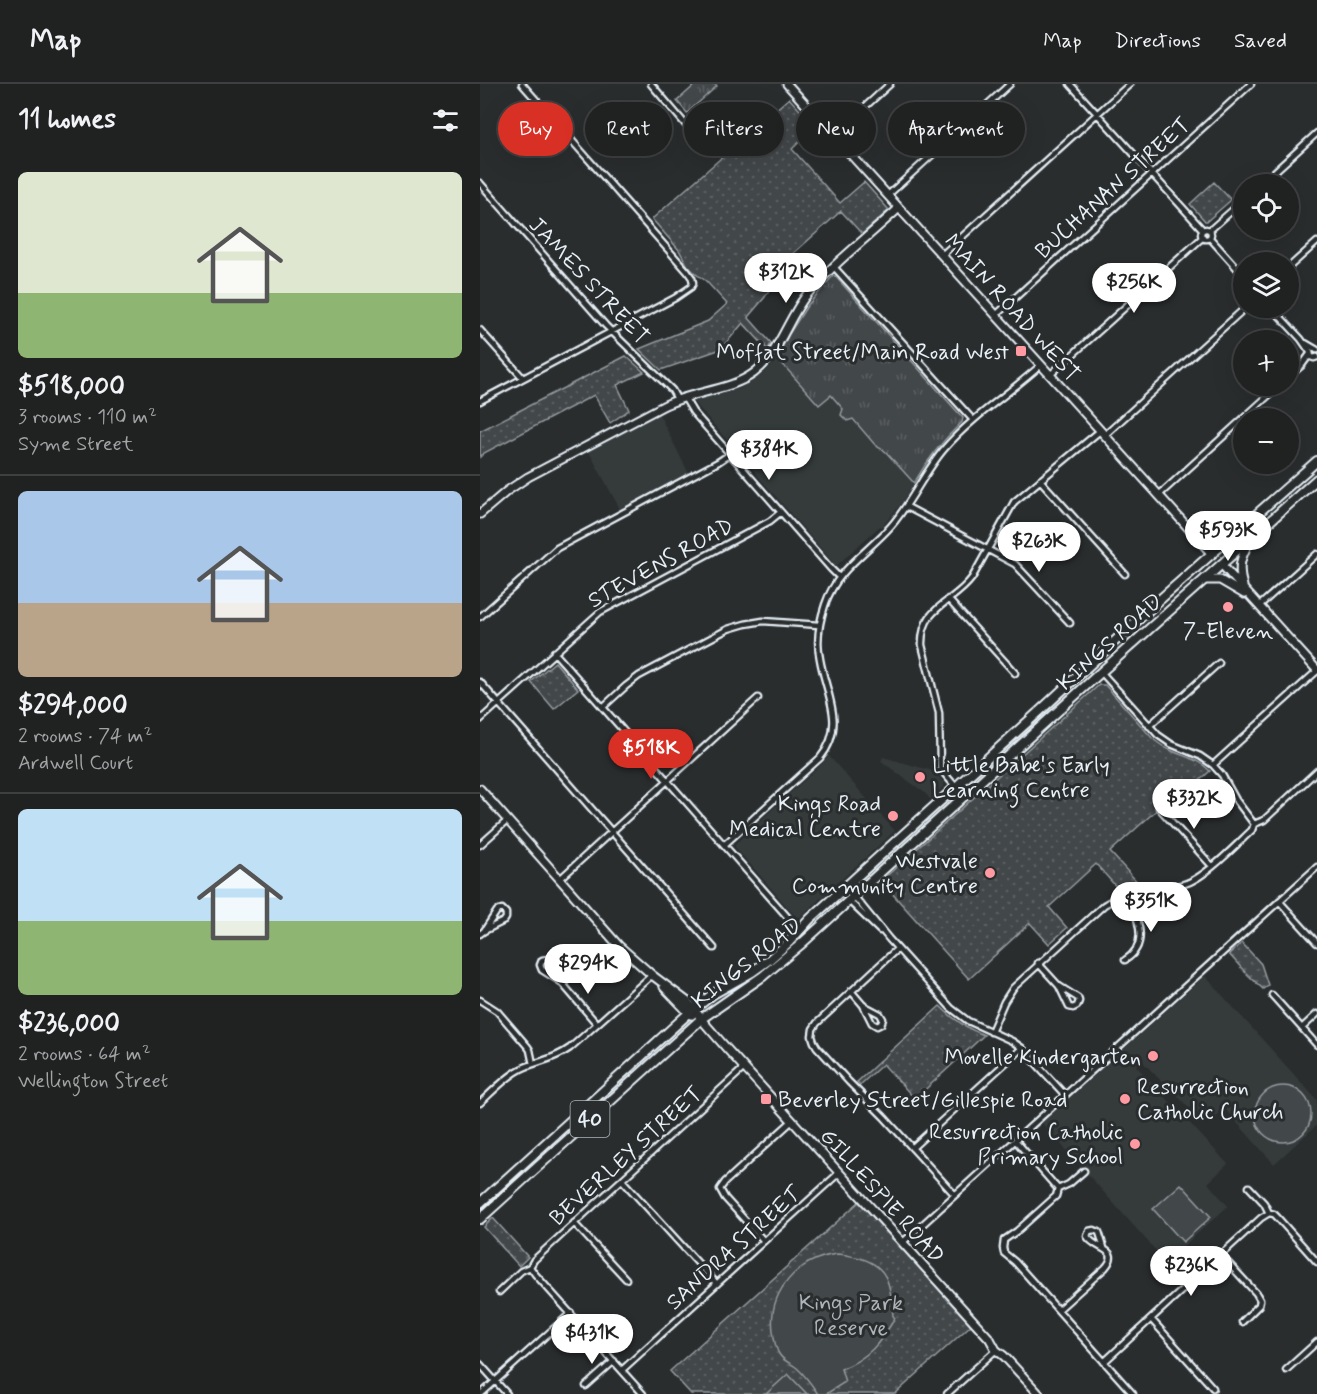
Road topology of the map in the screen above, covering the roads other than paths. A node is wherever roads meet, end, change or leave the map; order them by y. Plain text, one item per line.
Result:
1 (522, 84) edge
2 (651, 84) edge
3 (788, 84) edge
4 (890, 84) edge
5 (1010, 84) edge
6 (1070, 84) edge
7 (1130, 84) edge
8 (1251, 84) edge
9 (804, 102) edge
10 (870, 102) edge
11 (1097, 114) junction
12 (684, 122) edge
13 (1317, 133) edge
14 (853, 156) edge
15 (1152, 174) junction
16 (1272, 174) edge
17 (480, 183) edge
18 (888, 195) junction
19 (899, 208) junction
20 (1233, 210) edge
21 (1203, 230) junction
22 (1210, 230) junction
23 (1203, 237) junction
24 (1210, 238) junction
25 (1317, 242) edge
26 (942, 255) junction
27 (1299, 258) edge
28 (1233, 264) edge
29 (834, 267) junction
30 (996, 315) junction
31 (1234, 318) edge
32 (1281, 318) edge
33 (480, 330) edge
34 (612, 331) junction
35 (1315, 354) edge
36 (1041, 365) junction
37 (1299, 368) edge
38 (1050, 375) junction
39 (523, 378) junction
40 (1268, 396) edge
41 (681, 398) junction
42 (480, 401) edge
43 (973, 420) junction
44 (1103, 433) junction
45 (730, 454) junction
46 (1317, 460) edge
47 (1317, 479) edge
48 (1040, 480) junction
49 (1159, 495) junction
50 (907, 507) junction
51 (781, 512) junction
52 (480, 514) edge
53 (1252, 537) junction
54 (988, 549) junction
55 (1212, 554) junction
56 (1317, 554) edge
57 (1312, 559) junction
58 (1221, 564) junction
59 (1317, 565) edge
60 (1125, 574) dead end
61 (839, 577) junction
62 (1204, 580) junction
63 (1245, 590) junction
64 (948, 599) junction
65 (1257, 603) junction
66 (480, 617) edge
67 (1070, 623) dead end
68 (819, 625) junction
69 (554, 652) junction
70 (1092, 663) junction
71 (1219, 663) dead end
72 (1317, 670) edge
73 (1101, 672) junction
74 (1015, 673) dead end
75 (480, 682) edge
76 (758, 698) dead end
77 (498, 703) junction
78 (603, 707) junction
79 (480, 720) edge
80 (1149, 726) junction
81 (1213, 765) junction
82 (1317, 771) edge
83 (668, 781) junction
84 (956, 787) junction
85 (480, 789) edge
86 (964, 795) junction
87 (1159, 808) dead end
88 (508, 820) junction
89 (1254, 824) junction
90 (612, 831) junction
91 (480, 845) edge
92 (724, 845) junction
93 (1212, 866) junction
94 (1317, 867) edge
95 (560, 879) junction
96 (842, 890) junction
97 (1129, 894) junction
98 (851, 899) junction
99 (1279, 901) junction
100 (799, 930) junction
101 (482, 932) edge
102 (1317, 943) edge
103 (714, 948) dead end
104 (897, 949) junction
105 (1125, 960) dead end
106 (1038, 963) junction
107 (652, 975) junction
108 (561, 982) junction
109 (1059, 986) junction
110 (851, 992) junction
111 (1272, 994) dead end
112 (480, 1000) edge
113 (863, 1005) junction
114 (692, 1010) junction
115 (1317, 1014) edge
116 (701, 1019) junction
117 (597, 1024) junction
118 (1302, 1028) junction
119 (991, 1032) junction
120 (1317, 1045) edge
121 (1022, 1048) junction
122 (533, 1064) junction
123 (744, 1068) junction
124 (1065, 1095) junction
125 (480, 1103) edge
126 (792, 1121) junction
127 (1015, 1140) junction
128 (912, 1148) junction
129 (1084, 1171) dead end
130 (839, 1173) junction
131 (622, 1180) junction
132 (1249, 1187) dead end
133 (1058, 1189) junction
134 (955, 1195) junction
135 (480, 1203) edge
136 (1269, 1213) junction
137 (480, 1218) edge
138 (574, 1223) junction
139 (764, 1241) junction
140 (902, 1243) junction
141 (1104, 1248) dead end
142 (1221, 1255) junction
143 (1317, 1262) edge
144 (530, 1267) junction
145 (626, 1279) dead end
146 (717, 1284) junction
147 (499, 1292) dead end
148 (1058, 1310) junction
149 (570, 1313) junction
150 (1151, 1319) junction
151 (1242, 1322) dead end
152 (1317, 1342) edge
153 (996, 1350) junction
154 (614, 1361) junction
155 (1104, 1362) junction
156 (480, 1364) edge
157 (622, 1370) junction
158 (1286, 1370) dead end
159 (496, 1381) junction
160 (586, 1386) dead end
161 (1214, 1388) dead end
162 (481, 1394) edge
163 (507, 1394) edge
164 (643, 1394) edge
165 (947, 1394) edge
166 (1039, 1394) edge
167 (1133, 1394) edge

1 - 34 street
2 - 12 street
3 - 9 street, MAIN ROAD WEST
4 - 10 street
5 - 18 street
6 - 11 street
7 - 11 street
8 - 15 street, BUCHANAN STREET
11 - 15 street
11 - 26 street
13 - 16 street
14 - 18 street, MAIN ROAD WEST
15 - 21 street
15 - 30 street, BUCHANAN STREET
17 - 34 street, JAMES STREET
18 - 19 street, MAIN ROAD WEST
19 - 26 street, MAIN ROAD WEST
19 - 29 street
20 - 22 street
21 - 22 street
21 - 23 street
22 - 24 street
23 - 24 street
23 - 38 street
24 - 28 street
25 - 27 street
26 - 30 street, MAIN ROAD WEST
29 - 41 street
29 - 43 street
30 - 36 street, MAIN ROAD WEST
31 - 44 street
32 - 35 street
33 - 39 street
34 - 39 street
34 - 41 street, JAMES STREET
35 - 37 street
36 - 38 street, MAIN ROAD WEST
36 - 43 street
38 - 44 street, MAIN ROAD WEST
39 - 42 street
40 - 49 street
41 - 45 street, JAMES STREET
41 - 52 street
43 - 50 street
44 - 48 street
44 - 49 street, MAIN ROAD WEST
45 - 51 street, JAMES STREET
45 - 66 street
46 - 55 main road, 40
47 - 53 main road, 40
48 - 54 street
48 - 60 street
49 - 55 street, MAIN ROAD WEST
50 - 54 street
50 - 61 street
51 - 61 street, JAMES STREET
51 - 69 street, STEVENS ROAD
53 - 58 main road, 40
53 - 63 street
54 - 64 street
54 - 67 street
55 - 58 main road
55 - 70 main road, KINGS ROAD / 40
56 - 57 street
57 - 59 street
57 - 65 street
58 - 62 main road, KINGS ROAD / 40
58 - 63 street
61 - 68 street
62 - 65 street
62 - 73 main road, KINGS ROAD / 40
63 - 65 street
64 - 74 street
64 - 84 street
65 - 72 street
68 - 78 street
68 - 92 street
69 - 77 street, STEVENS ROAD
69 - 78 street
70 - 73 main road
70 - 84 main road, KINGS ROAD / 40
71 - 80 street
72 - 81 street
73 - 80 street
73 - 86 main road, KINGS ROAD / 40
75 - 77 street
76 - 83 street
77 - 79 street, STEVENS ROAD
77 - 90 street
78 - 83 street
80 - 81 street
81 - 89 street
82 - 89 street
83 - 90 street
83 - 92 street
84 - 86 main road
84 - 96 main road, KINGS ROAD / 40
85 - 88 street, GILLESPIE ROAD
86 - 98 main road, KINGS ROAD / 40
87 - 93 street
88 - 91 street
88 - 95 street, GILLESPIE ROAD
89 - 93 street
90 - 95 street
90 - 103 street
92 - 100 street
93 - 97 street
94 - 99 street
95 - 107 street, GILLESPIE ROAD
96 - 98 main road
96 - 100 main road, KINGS ROAD / 40
97 - 105 street
97 - 106 street
98 - 104 street
98 - 116 main road, KINGS ROAD / 40
99 - 102 street
99 - 124 street
100 - 114 main road, KINGS ROAD / 40
101 - 101 street
104 - 110 street
104 - 119 street
106 - 109 street
106 - 119 street
107 - 114 street, GILLESPIE ROAD
107 - 117 street
108 - 108 street
108 - 117 street
109 - 109 street
110 - 113 street
110 - 128 street
111 - 118 street
112 - 122 street
113 - 113 street
114 - 116 street, GILLESPIE ROAD
114 - 135 main road, KINGS ROAD / 40
115 - 118 street
116 - 123 street, GILLESPIE ROAD
116 - 137 main road, KINGS ROAD / 40
117 - 122 street
118 - 120 street
119 - 121 street
121 - 124 street
121 - 128 street
122 - 125 street
123 - 126 street, GILLESPIE ROAD
123 - 131 street, BEVERLEY STREET
124 - 127 street
126 - 130 street, GILLESPIE ROAD
126 - 139 street
127 - 133 street
127 - 134 street
128 - 134 street
129 - 133 street
130 - 139 street, SANDRA STREET
130 - 140 street, GILLESPIE ROAD
131 - 138 street, BEVERLEY STREET
131 - 146 street
132 - 136 street
133 - 148 street
134 - 140 street
136 - 142 street
136 - 143 street
138 - 144 street, BEVERLEY STREET
138 - 145 street
139 - 146 street, SANDRA STREET
140 - 153 street, GILLESPIE ROAD
141 - 148 street
142 - 150 street
142 - 151 street
144 - 147 street, BEVERLEY STREET
144 - 149 street
146 - 157 street, SANDRA STREET
148 - 155 street
149 - 154 street
149 - 159 street
150 - 155 street
150 - 161 street
152 - 158 street
153 - 165 street
153 - 166 street, GILLESPIE ROAD
154 - 157 street
154 - 160 street
155 - 167 street
156 - 159 street
157 - 164 street
159 - 162 street
159 - 163 street

